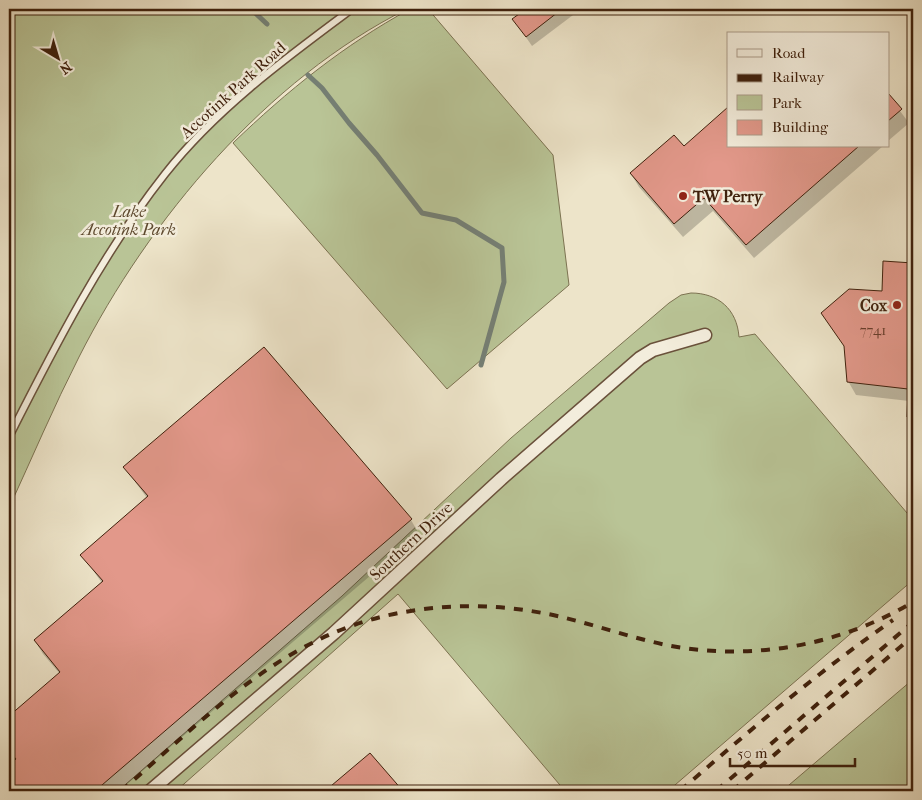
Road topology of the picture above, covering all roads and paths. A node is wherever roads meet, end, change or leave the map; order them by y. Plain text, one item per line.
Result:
1 (352, 9) edge
2 (704, 335) dead end
3 (9, 437) edge
4 (150, 791) edge

1 - 3 lane, Accotink Park Road
2 - 4 street, Southern Drive

